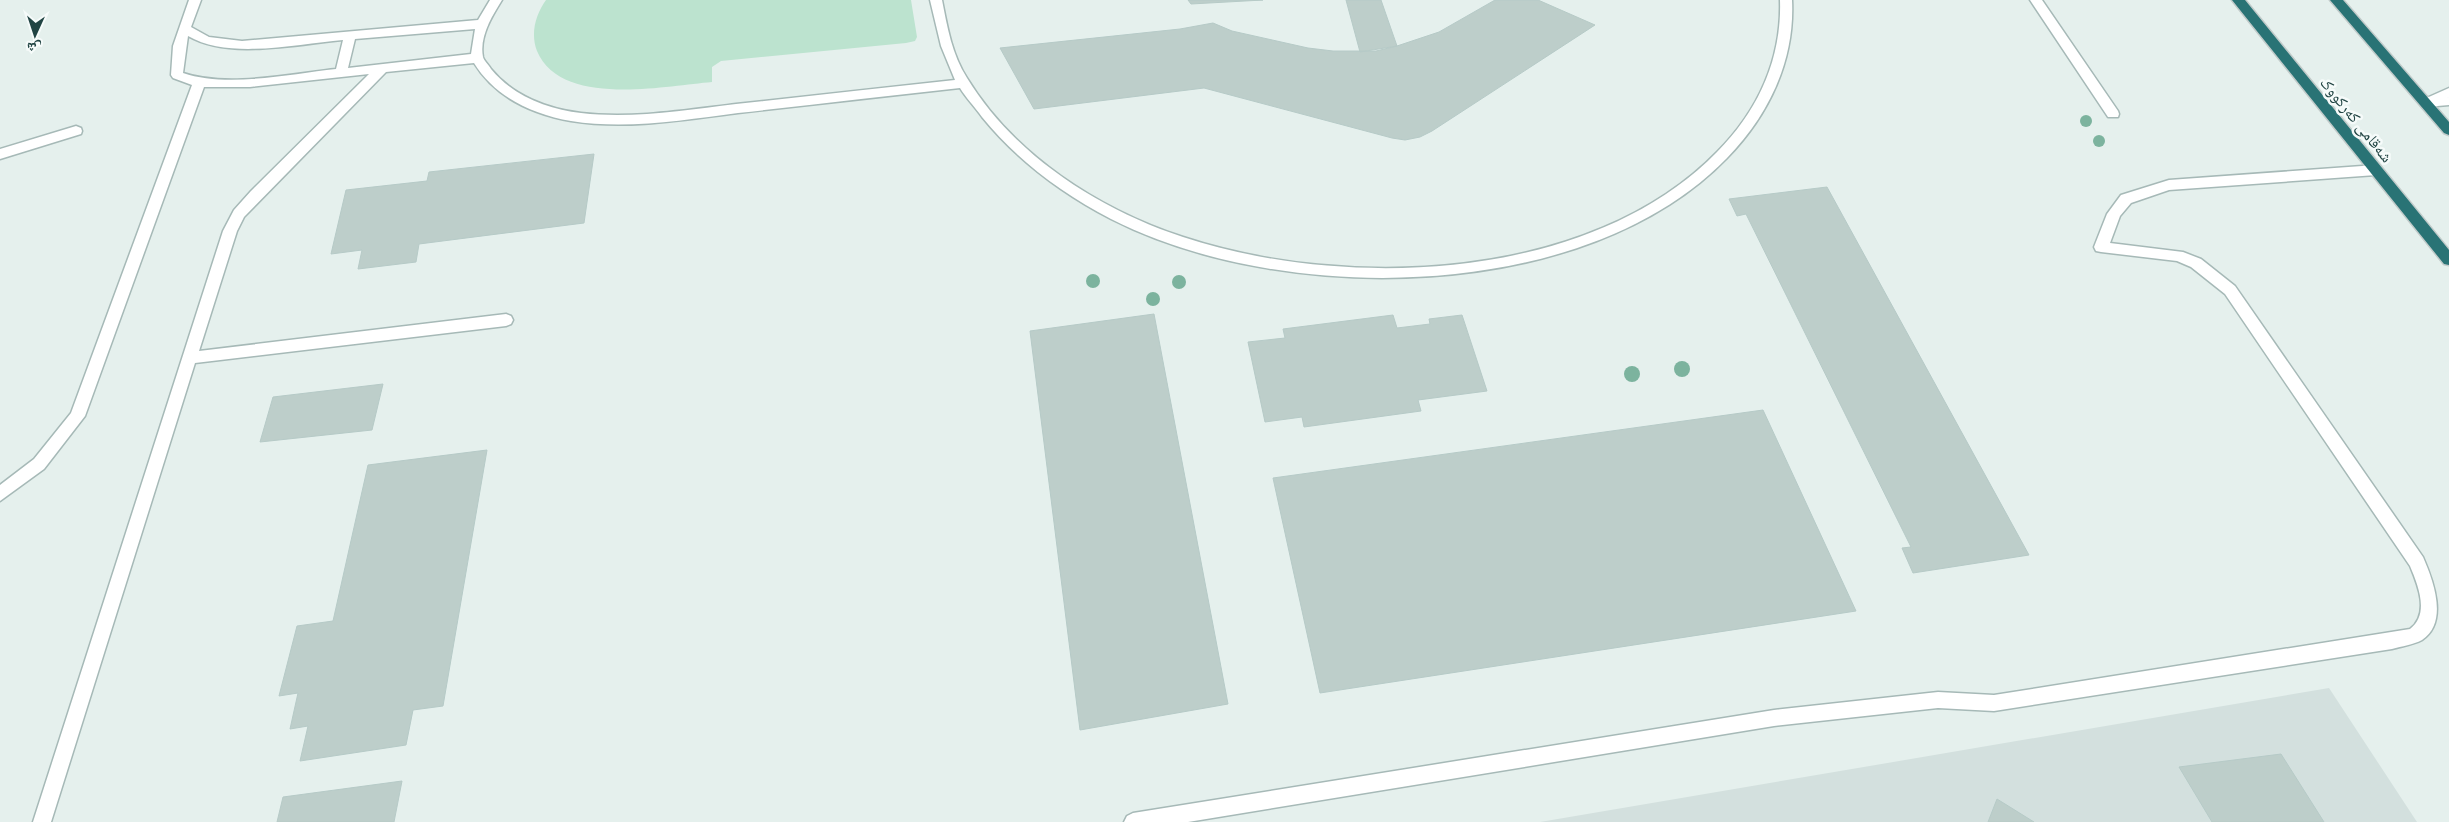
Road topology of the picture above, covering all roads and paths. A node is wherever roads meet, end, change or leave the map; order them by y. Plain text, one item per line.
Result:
1 (195, 0) edge
2 (496, 0) edge
3 (936, 0) edge
4 (1786, 0) edge
5 (2036, 0) edge
6 (2238, 0) edge
7 (2336, 0) edge
8 (481, 24) junction
9 (184, 28) junction
10 (350, 36) junction
11 (477, 58) junction
12 (382, 69) junction
13 (342, 73) junction
14 (199, 82) junction
15 (964, 83) junction
16 (2449, 92) edge
17 (2449, 101) edge
18 (2426, 103) junction
19 (2114, 114) dead end
20 (2449, 130) edge
21 (76, 131) dead end
22 (0, 154) edge
23 (2376, 170) junction
24 (2449, 260) edge
25 (506, 320) dead end
26 (189, 358) junction
27 (0, 494) edge
28 (42, 822) edge
29 (1133, 822) edge

1 - 9 street
2 - 8 street
3 - 15 street
4 - 15 street
5 - 19 street
6 - 23 highway, شەقامی کەرکووک
7 - 18 highway
8 - 10 street
8 - 11 street
9 - 10 street
9 - 14 street
10 - 13 street
11 - 12 street
11 - 15 street
12 - 13 street
12 - 26 street
13 - 14 street
14 - 27 street
16 - 18 street
17 - 18 street
18 - 20 highway
21 - 22 street
23 - 24 highway, شەقامی کەرکووک
23 - 29 street
25 - 26 street
26 - 28 street

